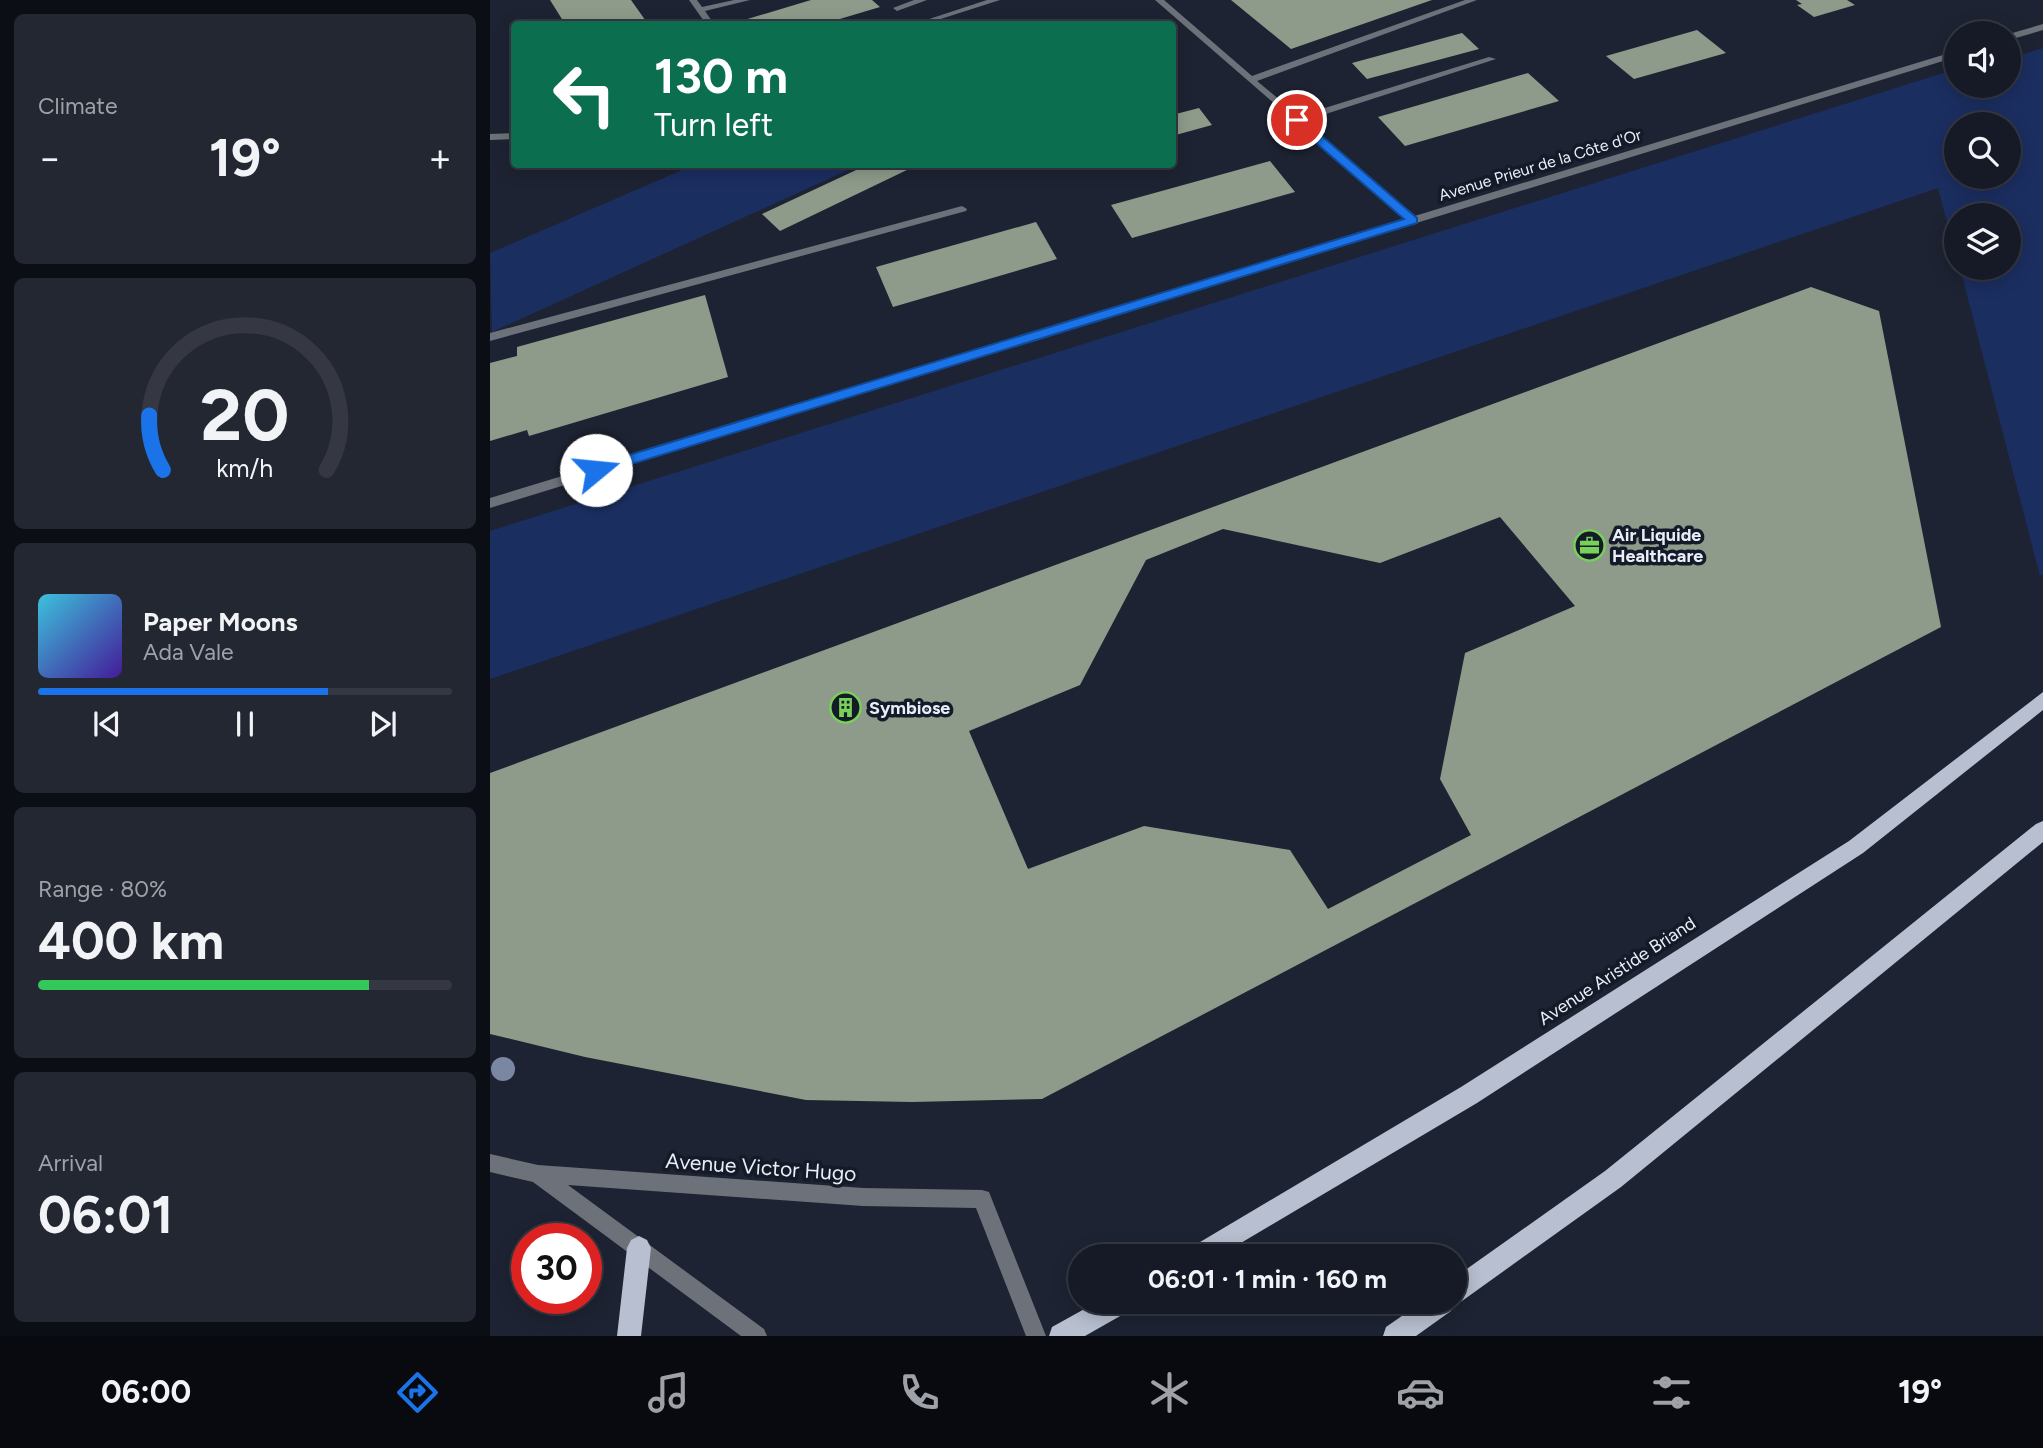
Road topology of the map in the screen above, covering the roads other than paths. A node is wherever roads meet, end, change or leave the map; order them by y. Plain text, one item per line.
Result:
1 (693, 0) edge
2 (746, 0) edge
3 (923, 0) edge
4 (996, 0) edge
5 (1159, 0) edge
6 (1474, 0) edge
7 (897, 8) dead end
8 (700, 10) junction
9 (708, 21) edge
10 (928, 21) edge
11 (2043, 27) edge
12 (2021, 33) edge
13 (1944, 58) edge
14 (1492, 59) dead end
15 (1251, 80) junction
16 (1297, 120) junction
17 (511, 136) edge
18 (490, 137) edge
19 (962, 209) dead end
20 (1412, 220) junction
21 (490, 337) edge
22 (490, 503) edge
23 (2043, 700) edge
24 (2043, 830) edge
25 (490, 1163) edge
26 (538, 1174) junction
27 (1218, 1244) edge
28 (639, 1248) junction
29 (1467, 1284) edge
30 (1099, 1314) edge
31 (1425, 1314) edge
32 (629, 1336) edge
33 (757, 1336) edge
34 (1036, 1336) edge
35 (1061, 1336) edge
36 (1395, 1336) edge

1 - 8 street
2 - 8 street
3 - 7 street
4 - 10 street
5 - 15 street
6 - 15 street
8 - 9 street
11 - 12 street
13 - 20 street, Avenue Prieur de la Côte d'Or
14 - 16 street
15 - 16 street
16 - 20 street
17 - 18 street
19 - 21 street
20 - 22 street, Avenue Prieur de la Côte d'Or
23 - 27 main road, Avenue Aristide Briand
24 - 29 main road
25 - 26 street, Avenue Victor Hugo
26 - 28 street, Avenue Victor Hugo
26 - 34 street, Avenue Victor Hugo
28 - 32 main road
28 - 33 street, Avenue Victor Hugo
30 - 35 main road
31 - 36 main road

